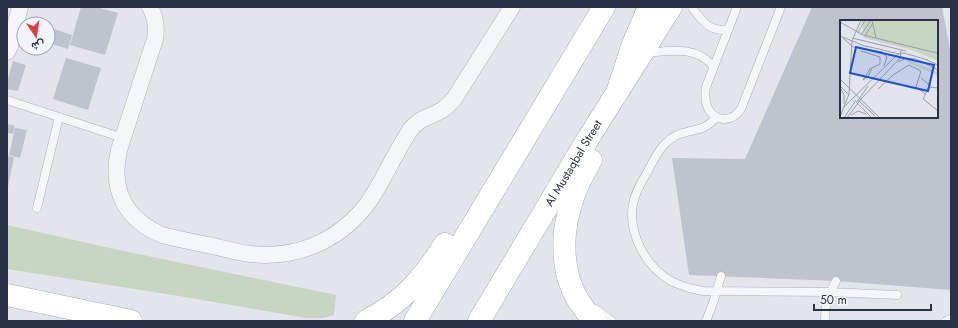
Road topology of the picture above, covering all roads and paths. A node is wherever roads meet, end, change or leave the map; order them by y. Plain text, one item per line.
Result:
1 (20, 7) edge
2 (150, 7) edge
3 (512, 7) edge
4 (604, 7) edge
5 (649, 7) edge
6 (671, 7) edge
7 (692, 7) edge
8 (737, 7) edge
9 (781, 7) edge
10 (727, 30) junction
11 (7, 52) edge
12 (642, 53) junction
13 (713, 66) junction
14 (617, 93) junction
15 (7, 100) edge
16 (59, 117) junction
17 (717, 117) junction
18 (123, 138) junction
19 (498, 184) junction
20 (37, 208) dead end
21 (564, 246) junction
22 (721, 276) dead end
23 (836, 281) dead end
24 (717, 291) junction
25 (830, 292) junction
26 (7, 295) edge
27 (897, 295) dead end
28 (951, 319) edge
29 (131, 321) edge
30 (366, 321) edge
31 (415, 321) edge
32 (479, 321) edge
33 (595, 321) edge
34 (612, 321) edge
35 (706, 321) edge
36 (825, 321) edge
37 (946, 321) edge

1 - 11 street
2 - 18 street
3 - 18 street
4 - 19 main road
5 - 14 main road
6 - 12 main road, Al Mustaqbal Street
7 - 10 lane
8 - 10 lane
9 - 17 lane
10 - 13 lane
12 - 13 lane
12 - 14 main road, Al Mustaqbal Street
13 - 17 lane
14 - 21 main road
14 - 32 main road, Al Mustaqbal Street
15 - 16 lane
16 - 18 lane
16 - 20 lane
17 - 24 lane
19 - 30 main road
19 - 31 main road
21 - 33 main road
21 - 34 lane
22 - 24 lane
23 - 25 lane
24 - 25 lane
24 - 35 lane
25 - 27 lane
25 - 36 lane
26 - 29 main road
28 - 37 lane

